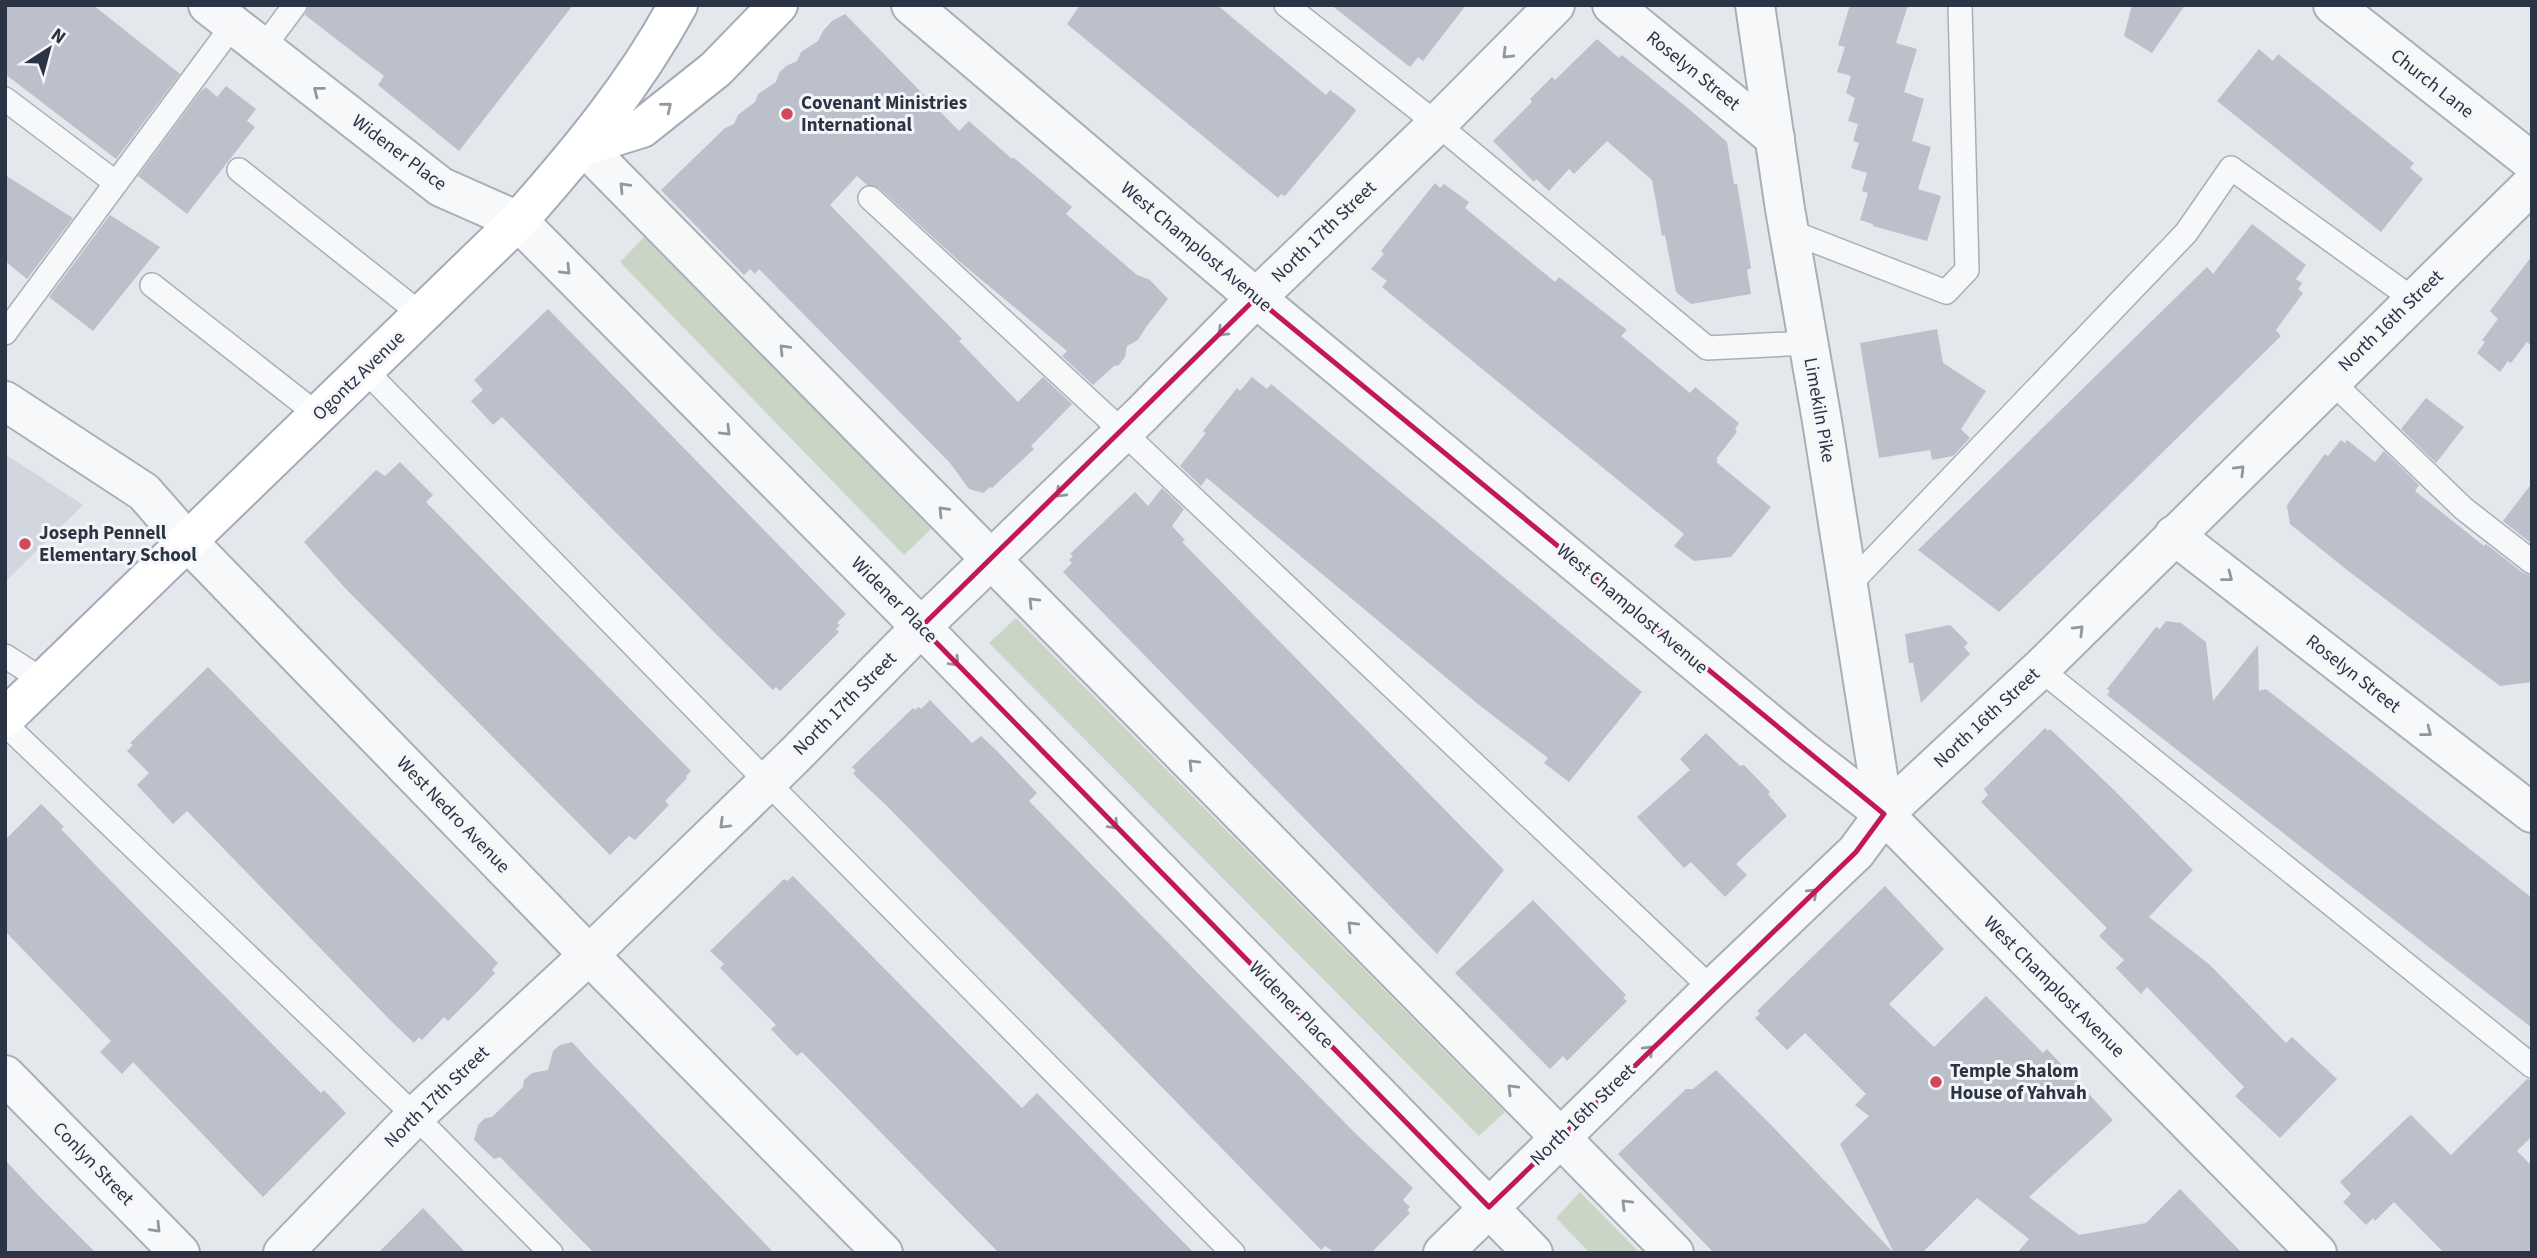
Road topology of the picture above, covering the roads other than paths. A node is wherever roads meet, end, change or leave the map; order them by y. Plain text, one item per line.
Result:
1 (295, 5) edge
2 (678, 5) edge
3 (778, 5) edge
4 (911, 5) edge
5 (1286, 5) edge
6 (1555, 5) edge
7 (1612, 5) edge
8 (1755, 5) edge
9 (1960, 5) edge
10 (2333, 5) edge
11 (221, 15) edge
12 (262, 48) junction
13 (5, 99) edge
14 (1437, 124) junction
15 (1775, 138) junction
16 (584, 146) junction
17 (2532, 162) edge
18 (239, 170) dead end
19 (116, 183) junction
20 (2532, 184) edge
21 (870, 198) dead end
22 (518, 221) junction
23 (1788, 231) junction
24 (152, 285) dead end
25 (1256, 298) junction
26 (2414, 299) junction
27 (422, 315) junction
28 (5, 333) edge
29 (1808, 343) junction
30 (365, 370) junction
31 (2330, 381) junction
32 (5, 401) edge
33 (317, 415) junction
34 (1123, 432) junction
35 (2174, 535) junction
36 (187, 541) junction
37 (991, 560) junction
38 (2532, 562) edge
39 (1848, 586) junction
40 (921, 627) junction
41 (5, 656) edge
42 (2040, 669) junction
43 (44, 681) junction
44 (5, 718) edge
45 (5, 724) edge
46 (767, 782) junction
47 (1884, 814) junction
48 (2532, 814) edge
49 (589, 955) junction
50 (1712, 989) junction
51 (2532, 1066) edge
52 (5, 1074) edge
53 (415, 1116) junction
54 (1560, 1137) junction
55 (1489, 1207) junction
56 (180, 1253) edge
57 (283, 1253) edge
58 (551, 1253) edge
59 (883, 1253) edge
60 (1233, 1253) edge
61 (1443, 1253) edge
62 (1534, 1253) edge
63 (1674, 1253) edge
64 (2317, 1253) edge

1 - 12 lane
2 - 16 main road, Ogontz Avenue
16 -> 3 main road
4 - 25 street, West Champlost Avenue
5 - 14 lane
6 -> 14 street, North 17th Street
7 - 15 street, Roselyn Street
8 - 15 street, Limekiln Pike
9 - 23 lane
10 - 17 street, Church Lane
11 - 12 street, Widener Place
11 - 19 lane
22 -> 12 street, Widener Place
13 - 19 lane
14 - 25 street, North 17th Street
14 - 29 lane
15 - 23 street, Limekiln Pike
16 - 22 main road, Ogontz Avenue
37 -> 16 street
18 - 27 lane
19 - 28 lane
20 - 26 street, North 16th Street
21 - 34 lane
22 - 27 main road, Ogontz Avenue
22 -> 40 street, Widener Place
23 - 29 street, Limekiln Pike
24 - 33 lane
25 -> 34 street, North 17th Street
25 - 47 street, West Champlost Avenue
26 - 31 street, North 16th Street
26 - 39 lane
27 - 30 main road, Ogontz Avenue
29 - 39 street, Limekiln Pike
30 - 33 main road, Ogontz Avenue
30 - 46 lane
35 -> 31 street, North 16th Street
31 - 38 lane
32 - 36 street, West Nedro Avenue
33 - 36 main road, Ogontz Avenue
34 -> 37 street, North 17th Street
34 - 50 lane
42 -> 35 street, North 16th Street
35 -> 48 street, Roselyn Street
36 - 43 main road, Ogontz Avenue
36 - 49 street, West Nedro Avenue
37 - 40 street, North 17th Street
54 -> 37 street
39 - 47 street, Limekiln Pike
40 - 46 street, North 17th Street
40 -> 55 street, Widener Place
41 - 43 lane
42 - 47 street, North 16th Street
42 - 51 lane
43 - 44 main road, Ogontz Avenue
45 - 53 lane
46 -> 49 street, North 17th Street
46 - 60 lane
50 -> 47 street, North 16th Street
47 - 64 street, West Champlost Avenue
49 - 53 street, North 17th Street
49 - 59 street, West Nedro Avenue
54 -> 50 street, North 16th Street
52 -> 56 street, Conlyn Street
53 - 57 street, North 17th Street
53 - 58 lane
54 - 55 street, North 16th Street
63 -> 54 street
55 - 61 street, North 16th Street
55 - 62 street, Widener Place

